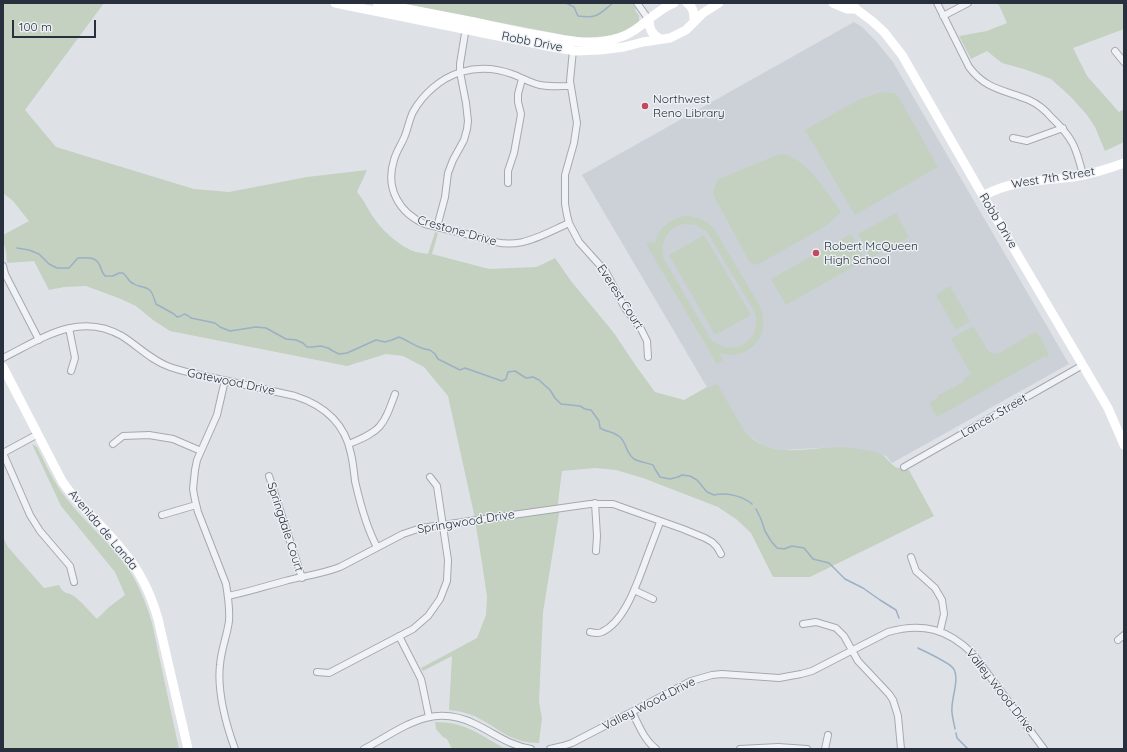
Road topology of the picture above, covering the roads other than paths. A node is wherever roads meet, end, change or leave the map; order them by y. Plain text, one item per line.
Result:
1 (335, 3) edge
2 (376, 3) edge
3 (637, 3) edge
4 (674, 3) edge
5 (686, 3) edge
6 (719, 3) edge
7 (833, 3) edge
8 (937, 3) edge
9 (968, 3) edge
10 (853, 6) edge
11 (943, 16) junction
12 (649, 20) junction
13 (694, 22) junction
14 (467, 25) junction
15 (660, 39) junction
16 (573, 50) junction
17 (1115, 51) dead end
18 (1124, 62) edge
19 (460, 72) junction
20 (522, 79) junction
21 (570, 86) junction
22 (1063, 128) junction
23 (1012, 138) dead end
24 (1124, 163) edge
25 (1083, 175) junction
26 (508, 183) dead end
27 (983, 196) junction
28 (569, 223) junction
29 (437, 227) junction
30 (3, 266) edge
31 (69, 328) junction
32 (39, 340) junction
33 (648, 357) dead end
34 (3, 358) edge
35 (1083, 365) junction
36 (3, 367) edge
37 (71, 371) dead end
38 (225, 380) junction
39 (395, 394) dead end
40 (38, 434) junction
41 (112, 444) dead end
42 (349, 444) junction
43 (1124, 445) edge
44 (201, 451) junction
45 (3, 453) edge
46 (904, 467) dead end
47 (269, 476) dead end
48 (430, 477) dead end
49 (595, 504) junction
50 (196, 505) junction
51 (162, 515) dead end
52 (660, 522) junction
53 (444, 524) junction
54 (377, 548) junction
55 (596, 552) dead end
56 (721, 554) dead end
57 (911, 557) dead end
58 (302, 578) junction
59 (74, 582) dead end
60 (634, 590) junction
61 (228, 596) junction
62 (653, 598) dead end
63 (803, 624) dead end
64 (940, 631) junction
65 (590, 632) dead end
66 (1124, 635) edge
67 (399, 636) junction
68 (1118, 640) dead end
69 (852, 650) junction
70 (317, 672) dead end
71 (632, 712) junction
72 (429, 717) junction
73 (828, 735) dead end
74 (188, 749) edge
75 (235, 749) edge
76 (364, 749) edge
77 (532, 749) edge
78 (550, 749) edge
79 (656, 749) edge
80 (740, 749) edge
81 (807, 749) edge
82 (826, 749) edge
83 (901, 749) edge
84 (1044, 749) edge

1 - 14 street, Robb Drive
2 - 14 street, Robb Drive
3 - 12 street
4 - 12 street, Robb Drive
5 - 13 street
6 - 13 street, Robb Drive
7 - 10 street, Robb Drive
8 - 11 street
9 - 11 street
10 - 27 street, Robb Drive
11 - 22 street
12 - 14 street, Robb Drive
12 - 15 street
13 - 15 street, Robb Drive
14 - 16 street, Robb Drive
14 - 19 street
15 - 16 street, Robb Drive
16 - 21 street, Everest Court
17 - 18 street
19 - 20 street
19 - 29 street
19 - 29 street, Crestone Drive
20 - 21 street
20 - 26 street
21 - 28 street, Everest Court
22 - 23 street
22 - 25 street
24 - 25 street, West 7th Street
25 - 27 street, West 7th Street
27 - 35 street, Robb Drive
28 - 29 street, Crestone Drive
28 - 33 street, Everest Court
30 - 32 street
31 - 32 street, Gatewood Drive
31 - 37 street
31 - 38 street, Gatewood Drive
32 - 34 street, Gatewood Drive
35 - 43 street, Robb Drive
35 - 46 street, Lancer Street
36 - 40 street, Avenida de Landa
38 - 42 street, Gatewood Drive
38 - 44 street
39 - 42 street
40 - 45 street
40 - 74 street, Avenida de Landa
41 - 44 street
42 - 54 street, Gatewood Drive
44 - 50 street
45 - 59 street
47 - 58 street, Springdale Court
48 - 53 street
49 - 52 street, Springwood Drive
49 - 53 street, Springwood Drive
49 - 55 street
50 - 51 street
50 - 61 street
52 - 56 street, Springwood Drive
52 - 60 street
53 - 54 street, Springwood Drive
53 - 67 street
54 - 58 street, Springwood Drive
57 - 64 street
58 - 61 street, Springwood Drive
60 - 62 street
60 - 65 street
61 - 75 street
63 - 69 street
64 - 69 street, Valley Wood Drive
64 - 84 street, Valley Wood Drive
66 - 68 street
67 - 70 street
67 - 72 street
69 - 71 street, Valley Wood Drive
69 - 83 street
71 - 78 street, Valley Wood Drive
71 - 79 street
72 - 76 street
72 - 77 street
73 - 82 street
80 - 81 street

